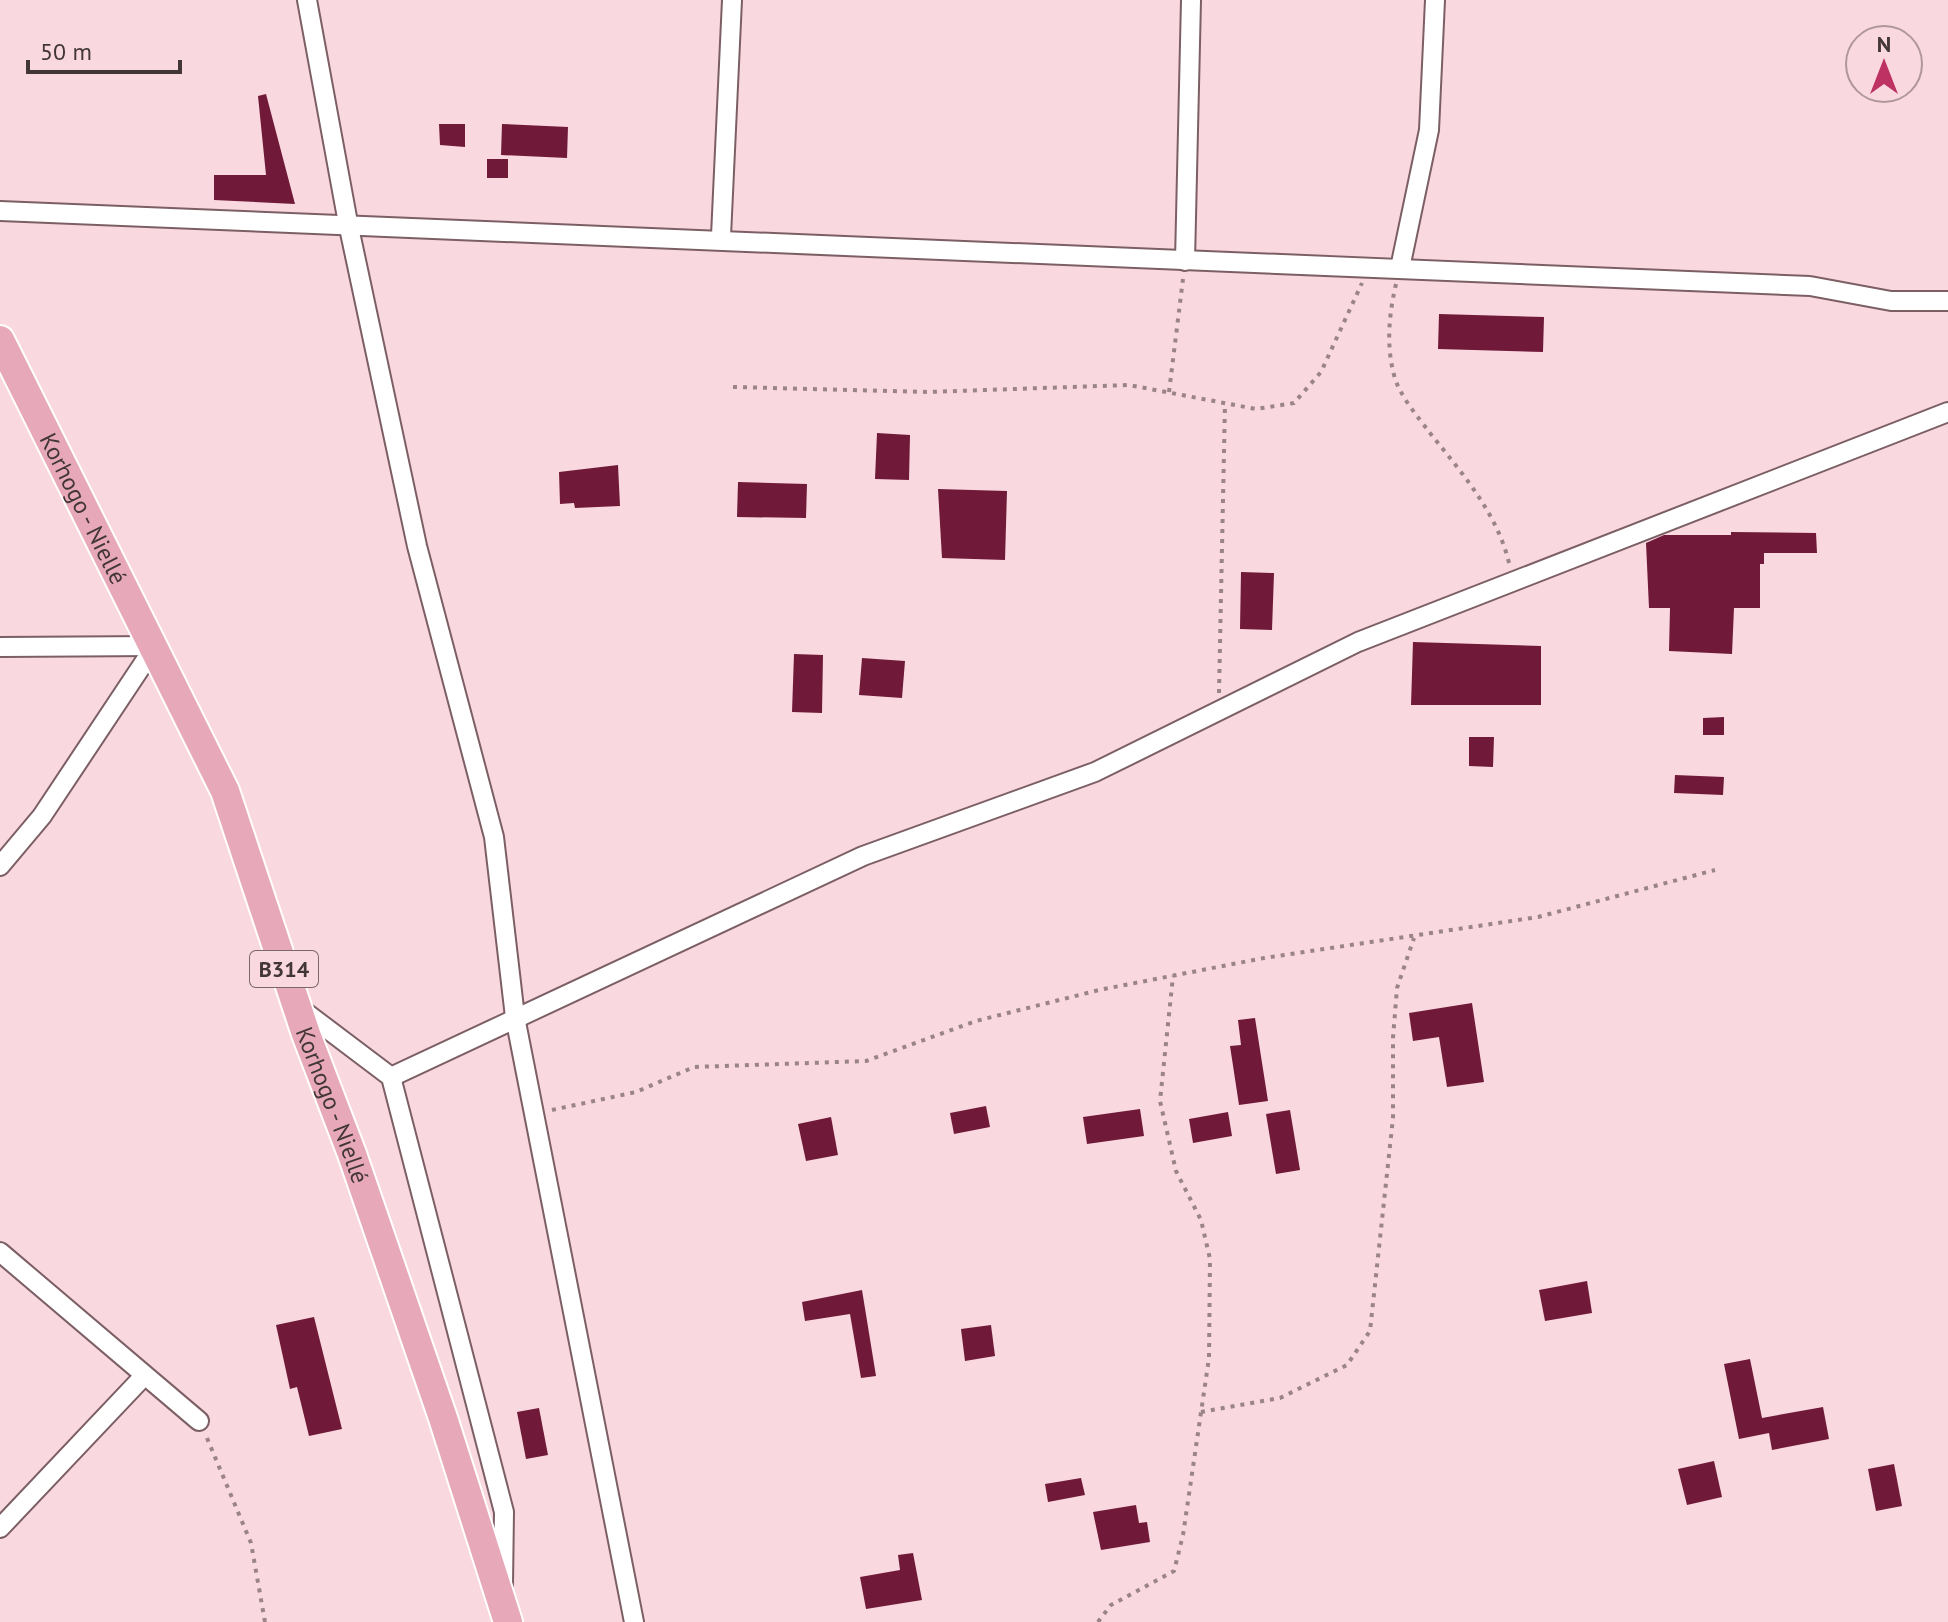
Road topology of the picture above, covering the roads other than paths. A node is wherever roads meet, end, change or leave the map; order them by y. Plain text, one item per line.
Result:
1 (307, 0) edge
2 (732, 0) edge
3 (1191, 0) edge
4 (1435, 0) edge
5 (0, 211) edge
6 (348, 223) junction
7 (721, 236) junction
8 (1185, 261) junction
9 (1400, 268) junction
10 (1948, 301) edge
11 (0, 340) edge
12 (1948, 412) edge
13 (155, 646) junction
14 (0, 647) edge
15 (0, 866) edge
16 (296, 1005) junction
17 (515, 1017) junction
18 (391, 1077) junction
19 (0, 1252) edge
20 (143, 1377) junction
21 (199, 1421) road end
22 (0, 1528) edge
23 (506, 1610) edge
24 (634, 1622) edge

1 - 6 street
2 - 7 street
3 - 8 street
4 - 9 street
5 - 6 street
6 - 7 street
6 - 17 street
7 - 8 street
8 - 9 street
9 - 10 street
11 - 13 main road, Korhogo - Niellé / B314
12 - 17 street
13 - 14 street
13 - 15 street
13 - 16 main road, Korhogo - Niellé / B314
16 - 18 street
16 - 23 main road, Korhogo - Niellé / B314
17 - 18 street
17 - 24 street
18 - 23 street
19 - 20 street
20 - 21 street
20 - 22 street

